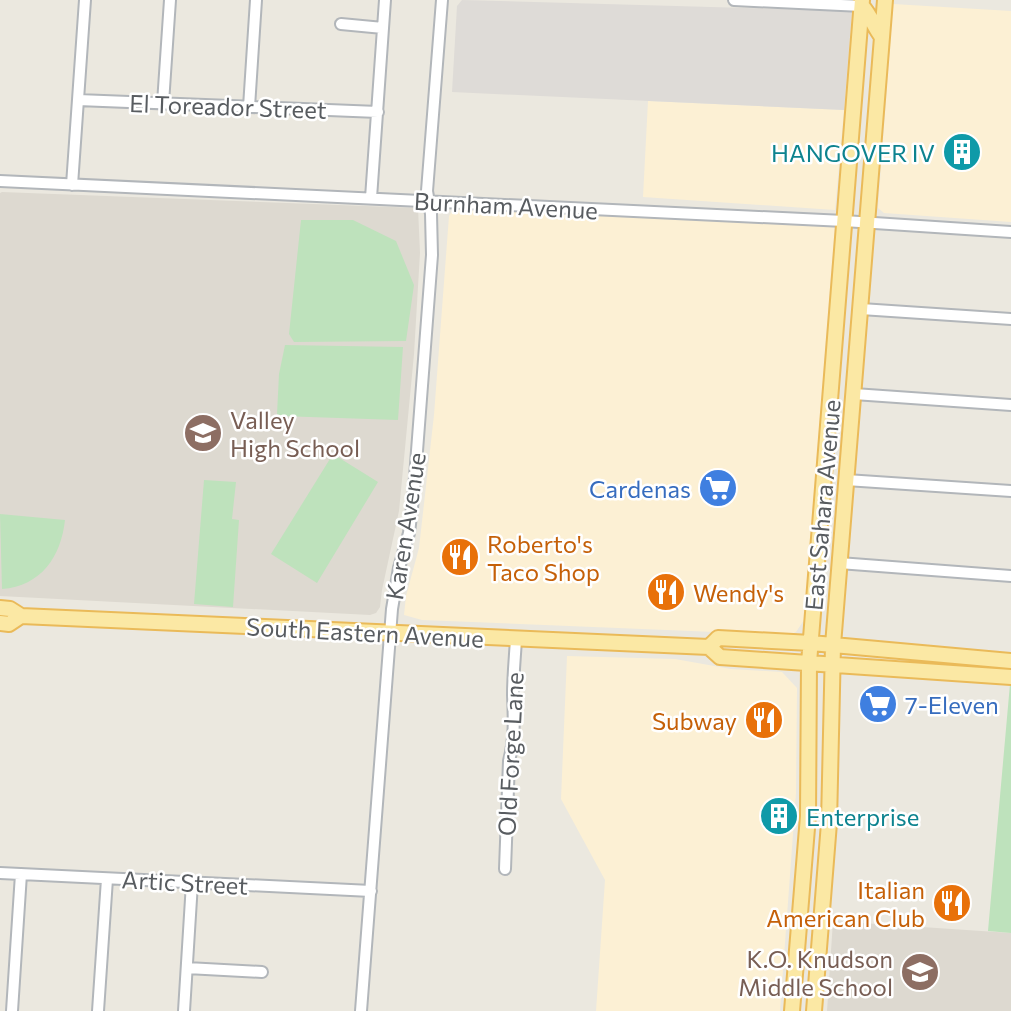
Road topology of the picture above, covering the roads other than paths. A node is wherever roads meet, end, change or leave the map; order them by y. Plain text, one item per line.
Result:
1 (85, 0) edge
2 (170, 0) edge
3 (256, 0) edge
4 (385, 0) edge
5 (442, 0) edge
6 (734, 0) edge
7 (874, 3) edge
8 (341, 24) dead end
9 (383, 28) junction
10 (882, 37) junction
11 (78, 100) junction
12 (163, 103) junction
13 (249, 107) junction
14 (378, 112) junction
15 (0, 181) edge
16 (72, 185) junction
17 (371, 198) junction
18 (429, 203) junction
19 (844, 220) junction
20 (867, 222) junction
21 (1011, 232) edge
22 (860, 309) junction
23 (1011, 319) edge
24 (854, 394) junction
25 (1011, 405) edge
26 (828, 432) junction
27 (850, 434) junction
28 (846, 480) junction
29 (1011, 491) edge
30 (839, 563) junction
31 (1011, 576) edge
32 (0, 608) edge
33 (21, 617) junction
34 (0, 624) edge
35 (390, 633) junction
36 (516, 639) junction
37 (811, 643) junction
38 (833, 645) junction
39 (709, 647) junction
40 (1011, 661) edge
41 (809, 663) junction
42 (832, 665) junction
43 (1007, 674) edge
44 (805, 857) junction
45 (826, 865) junction
46 (505, 869) dead end
47 (0, 873) edge
48 (21, 874) junction
49 (107, 878) junction
50 (192, 883) junction
51 (370, 891) junction
52 (187, 968) junction
53 (262, 972) dead end
54 (12, 1011) edge
55 (98, 1011) edge
56 (184, 1011) edge
57 (362, 1011) edge
58 (792, 1011) edge
59 (814, 1011) edge

1 - 11 street
2 - 12 street
3 - 13 street
4 - 9 street
5 - 18 street, Karen Avenue
6 - 7 street
7 - 10 main road, East Sahara Avenue
7 - 10 main road
7 - 19 main road, East Sahara Avenue
8 - 9 street
9 - 14 street
10 - 20 main road, East Sahara Avenue
11 - 12 street, El Toreador Street
11 - 16 street
12 - 13 street, El Toreador Street
13 - 14 street, El Toreador Street
14 - 17 street
15 - 16 street, Burnham Avenue
16 - 17 street, Burnham Avenue
17 - 18 street, Burnham Avenue
18 - 19 street, Burnham Avenue
18 - 35 street, Karen Avenue
19 - 20 street, Burnham Avenue
19 - 26 main road, East Sahara Avenue
20 - 21 street, Burnham Avenue
20 - 22 main road, East Sahara Avenue
22 - 23 street
22 - 24 main road, East Sahara Avenue
24 - 25 street
24 - 27 main road, East Sahara Avenue
26 - 27 main road
26 - 37 main road, East Sahara Avenue
27 - 28 main road, East Sahara Avenue
28 - 29 street
28 - 30 main road, East Sahara Avenue
30 - 31 street
30 - 38 main road, East Sahara Avenue
32 - 33 main road, South Eastern Avenue
33 - 34 main road, South Eastern Avenue
33 - 35 main road, South Eastern Avenue
35 - 36 main road, South Eastern Avenue
35 - 51 street, Karen Avenue
36 - 39 main road, South Eastern Avenue
36 - 46 street, Old Forge Lane
37 - 38 main road, South Eastern Avenue
37 - 39 main road, South Eastern Avenue
37 - 41 main road, East Sahara Avenue
38 - 40 main road, South Eastern Avenue
38 - 42 main road, East Sahara Avenue
39 - 41 main road, South Eastern Avenue
41 - 42 main road, South Eastern Avenue
41 - 44 main road, East Sahara Avenue
42 - 43 main road, South Eastern Avenue
42 - 45 main road, East Sahara Avenue
44 - 45 main road
44 - 58 main road, East Sahara Avenue
45 - 59 main road, East Sahara Avenue
47 - 48 street, Artic Street
48 - 49 street, Artic Street
48 - 54 street
49 - 50 street, Artic Street
49 - 55 street
50 - 51 street, Artic Street
50 - 52 street
51 - 57 street, Karen Avenue
52 - 53 street
52 - 56 street

